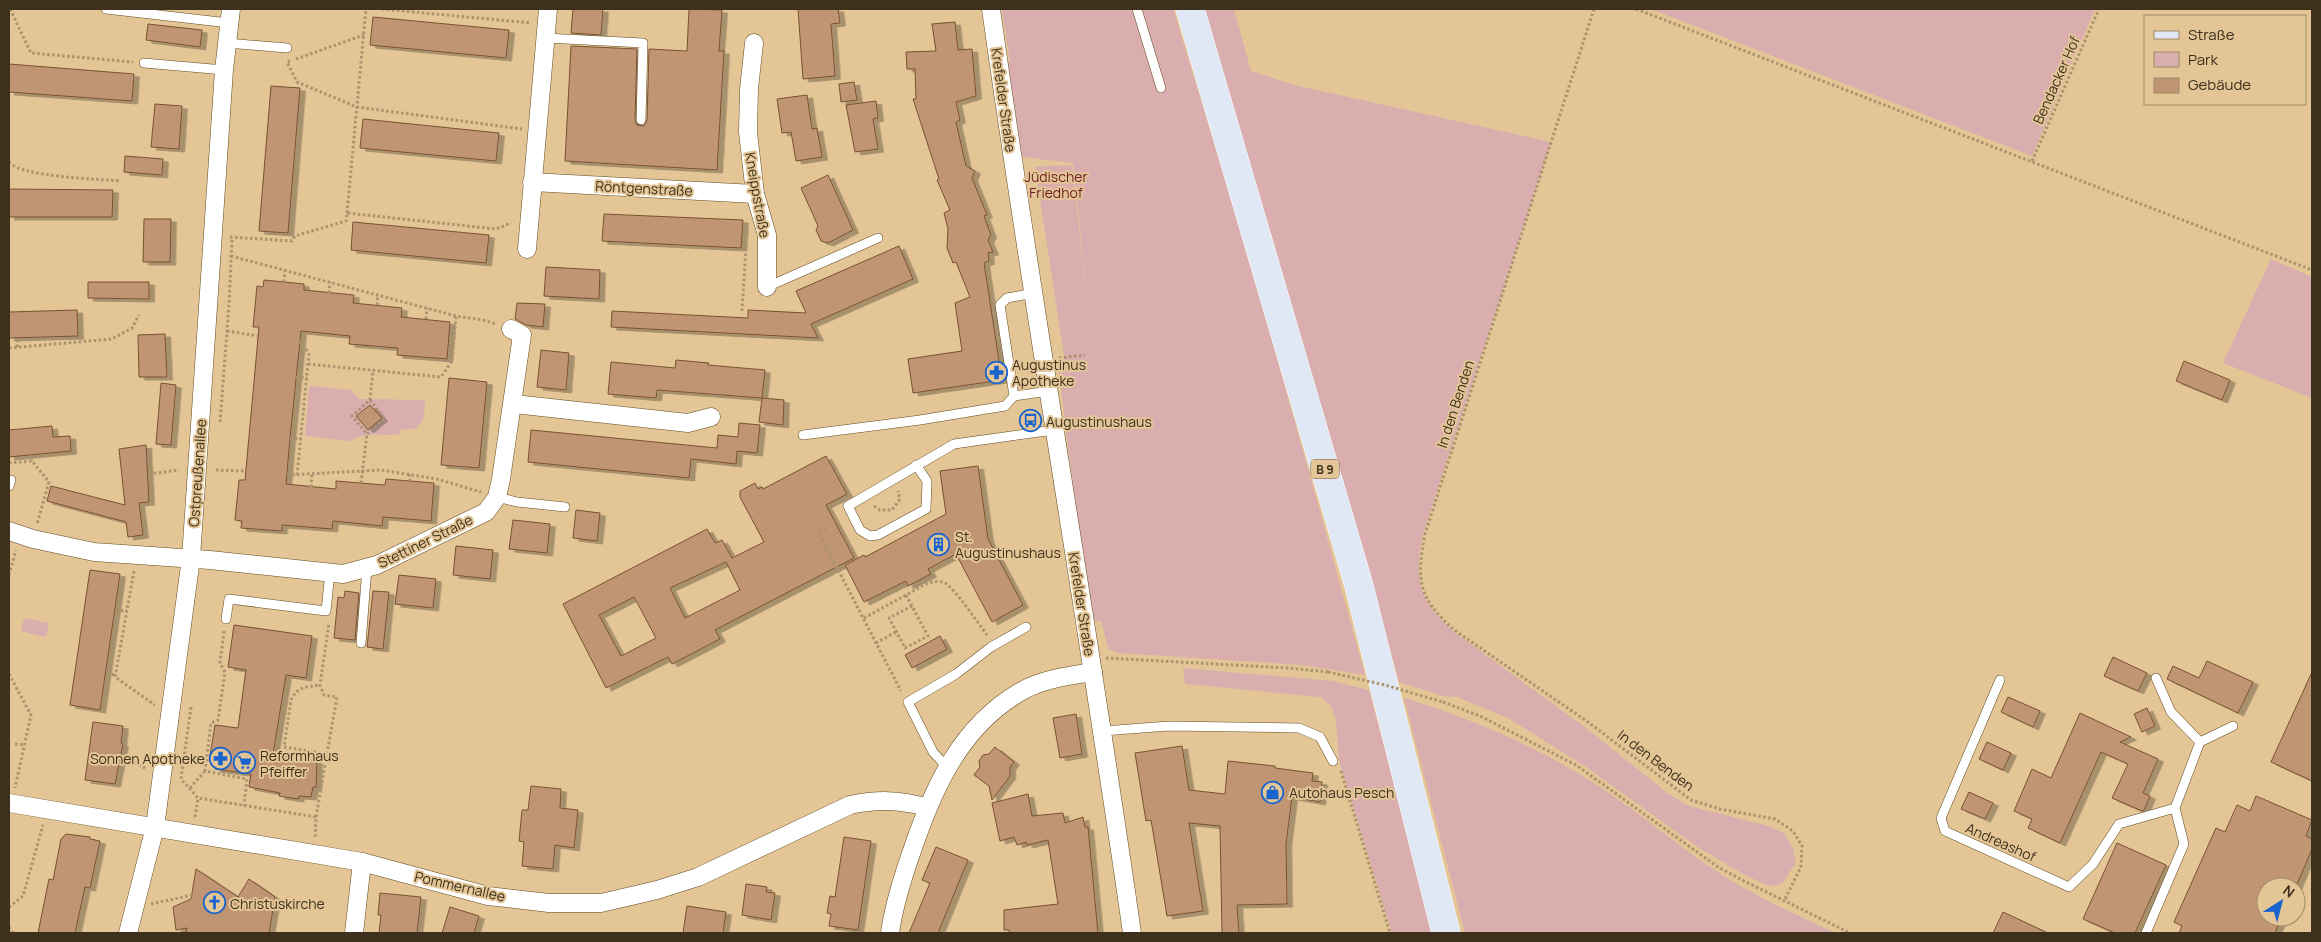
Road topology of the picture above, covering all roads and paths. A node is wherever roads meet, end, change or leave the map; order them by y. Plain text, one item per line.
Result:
1 (10, 9) edge
2 (106, 9) edge
3 (366, 9) edge
4 (382, 9) edge
5 (991, 9) edge
6 (1137, 9) edge
7 (1190, 9) edge
8 (1594, 9) edge
9 (1636, 9) edge
10 (2099, 9) edge
11 (230, 16) edge
12 (547, 24) edge
13 (364, 35) junction
14 (227, 42) junction
15 (754, 43) dead end
16 (287, 48) dead end
17 (144, 63) joint
18 (224, 70) junction
19 (1161, 88) dead end
20 (357, 106) junction
21 (641, 120) dead end
22 (536, 131) junction
23 (2032, 161) junction
24 (9, 162) edge
25 (121, 181) dead end
26 (532, 182) junction
27 (752, 194) junction
28 (347, 213) junction
29 (529, 218) junction
30 (232, 227) dead end
31 (232, 237) junction
32 (878, 238) dead end
33 (213, 243) junction
34 (526, 249) dead end
35 (232, 256) junction
36 (285, 270) junction
37 (2312, 270) edge
38 (284, 282) dead end
39 (330, 282) junction
40 (767, 287) joint
41 (1034, 292) junction
42 (329, 293) dead end
43 (378, 295) junction
44 (377, 306) dead end
45 (427, 308) junction
46 (742, 311) dead end
47 (139, 316) dead end
48 (456, 316) junction
49 (426, 319) dead end
50 (511, 329) joint
51 (227, 331) junction
52 (57, 336) dead end
53 (258, 336) dead end
54 (18, 338) dead end
55 (300, 341) dead end
56 (57, 344) junction
57 (17, 347) junction
58 (9, 348) edge
59 (1085, 355) dead end
60 (1044, 361) junction
61 (308, 364) junction
62 (373, 370) junction
63 (296, 377) dead end
64 (307, 378) junction
65 (1049, 391) junction
66 (1014, 396) junction
67 (370, 400) junction
68 (514, 404) junction
69 (710, 417) dead end
70 (220, 423) dead end
71 (1054, 430) junction
72 (367, 434) junction
73 (803, 435) dead end
74 (290, 438) dead end
75 (301, 439) junction
76 (31, 455) dead end
77 (217, 460) dead end
78 (32, 461) junction
79 (9, 463) edge
80 (916, 465) junction
81 (197, 468) junction
82 (216, 470) junction
83 (364, 471) junction
84 (246, 472) dead end
85 (149, 474) dead end
86 (312, 474) junction
87 (409, 474) junction
88 (287, 475) dead end
89 (298, 475) junction
90 (215, 480) dead end
91 (410, 481) dead end
92 (361, 483) dead end
93 (311, 487) dead end
94 (497, 497) junction
95 (565, 507) dead end
96 (826, 529) dead end
97 (21, 535) edge
98 (136, 555) junction
99 (191, 558) junction
100 (367, 568) junction
101 (330, 572) junction
102 (9, 575) edge
103 (906, 595) junction
104 (912, 606) junction
105 (116, 610) dead end
106 (326, 611) junction
107 (127, 612) junction
108 (864, 618) junction
109 (226, 619) joint
110 (1026, 627) dead end
111 (896, 632) junction
112 (361, 643) dead end
113 (876, 643) junction
114 (995, 644) junction
115 (1092, 664) junction
116 (9, 674) edge
117 (107, 674) dead end
118 (116, 675) junction
119 (2156, 678) dead end
120 (2000, 680) dead end
121 (320, 685) junction
122 (908, 702) junction
123 (191, 703) dead end
124 (171, 716) junction
125 (2233, 726) dead end
126 (1104, 731) junction
127 (2200, 742) junction
128 (16, 744) dead end
129 (24, 746) junction
130 (328, 754) junction
131 (121, 755) dead end
132 (1333, 761) joint
133 (946, 766) junction
134 (205, 771) junction
135 (163, 777) junction
136 (190, 788) junction
137 (10, 804) edge
138 (244, 806) junction
139 (927, 807) junction
140 (2175, 808) junction
141 (47, 810) junction
142 (316, 818) junction
143 (155, 827) junction
144 (314, 854) junction
145 (362, 862) junction
146 (192, 895) dead end
147 (137, 901) junction
148 (1784, 901) junction
149 (9, 907) edge
150 (9, 927) edge
151 (13, 933) edge
152 (128, 933) edge
153 (354, 933) edge
154 (890, 933) edge
155 (1132, 933) edge
156 (1390, 933) edge
157 (1446, 933) edge
158 (1850, 933) edge
159 (2146, 933) edge

1 - 17 path
2 - 11 lane
3 - 13 path
4 - 12 path
5 - 41 street, Krefelder Straße
6 - 19 lane
7 - 157 main road, B 9
8 - 148 path, In den Benden
9 - 23 path
10 - 23 path, Bendacker Hof
11 - 14 street, Ostpreußenallee
12 - 21 lane
12 - 22 street
13 - 20 path
13 - 20 path
14 - 16 lane
14 - 18 street, Ostpreußenallee
15 - 27 street, Kneippstraße
17 - 18 lane
18 - 33 street, Ostpreußenallee
20 - 22 path
20 - 28 path
22 - 26 street
23 - 37 path
24 - 25 path
26 - 27 street, Röntgenstraße
26 - 29 street
27 - 40 street, Kneippstraße
27 - 46 path
28 - 29 path
28 - 31 path
29 - 34 street
30 - 31 path
31 - 33 path
31 - 35 path
32 - 40 lane
33 - 35 path
33 - 81 street, Ostpreußenallee
35 - 36 path
35 - 51 path
36 - 38 path
36 - 39 path
39 - 42 path
39 - 43 path
41 - 60 street, Krefelder Straße
41 - 66 lane
43 - 44 path
43 - 45 path
45 - 48 path
45 - 49 path
47 - 56 path
48 - 50 path
48 - 62 path
50 - 68 street
51 - 53 path
51 - 70 path
52 - 56 path
54 - 57 path
55 - 61 path
56 - 57 path
57 - 58 path
59 - 60 path
60 - 65 street, Krefelder Straße
61 - 62 path
61 - 64 path
62 - 67 path
63 - 64 path
64 - 75 path
65 - 66 lane
65 - 71 street, Krefelder Straße
66 - 73 lane
67 - 72 path
67 - 72 path
68 - 69 street
68 - 94 street
71 - 80 lane
71 - 115 street, Krefelder Straße
72 - 83 path
74 - 75 path
75 - 89 path
76 - 78 path
77 - 82 path
78 - 79 path
78 - 97 path
80 - 80 lane
81 - 85 path
81 - 99 street, Ostpreußenallee
82 - 84 path
82 - 90 path
83 - 86 path
83 - 87 path
83 - 92 path
86 - 89 path
86 - 93 path
87 - 91 path
87 - 94 path
88 - 89 path
94 - 95 lane
94 - 100 street, Stettiner Straße
96 - 108 path
97 - 98 street, Stettiner Straße
97 - 102 path
98 - 99 street, Stettiner Straße
98 - 107 path
99 - 101 street, Stettiner Straße
99 - 124 street, Ostpreußenallee
100 - 101 street, Stettiner Straße
100 - 112 lane
101 - 106 lane
103 - 104 path
103 - 108 path
103 - 114 path
104 - 111 path
104 - 111 path
105 - 107 path
106 - 109 lane
106 - 121 path
107 - 118 path
108 - 113 path
109 - 134 path
110 - 114 lane
111 - 113 path
113 - 122 path
114 - 122 lane
115 - 126 street, Krefelder Straße
115 - 133 street
115 - 148 path, bridge
116 - 129 path
117 - 118 path
118 - 124 path
119 - 127 lane
120 - 140 lane, Andreashof
121 - 130 path
121 - 130 path
122 - 133 lane
123 - 136 path
124 - 135 street, Ostpreußenallee
125 - 127 lane
126 - 132 lane
126 - 155 street, Krefelder Straße
127 - 140 lane
128 - 129 path
129 - 137 path
130 - 142 path
131 - 135 path
132 - 156 path
133 - 139 street
134 - 136 path
134 - 138 path
135 - 143 street, Ostpreußenallee
136 - 138 path
137 - 141 street, Pommernallee
138 - 142 path
139 - 145 street, Pommernallee
139 - 154 street
140 - 159 lane
141 - 143 street, Pommernallee
141 - 149 path
142 - 144 path
143 - 144 street, Pommernallee
143 - 147 street, Ostpreußenallee
144 - 145 street, Pommernallee
145 - 153 street
146 - 147 path
147 - 152 street, Ostpreußenallee
148 - 158 path
150 - 151 path

